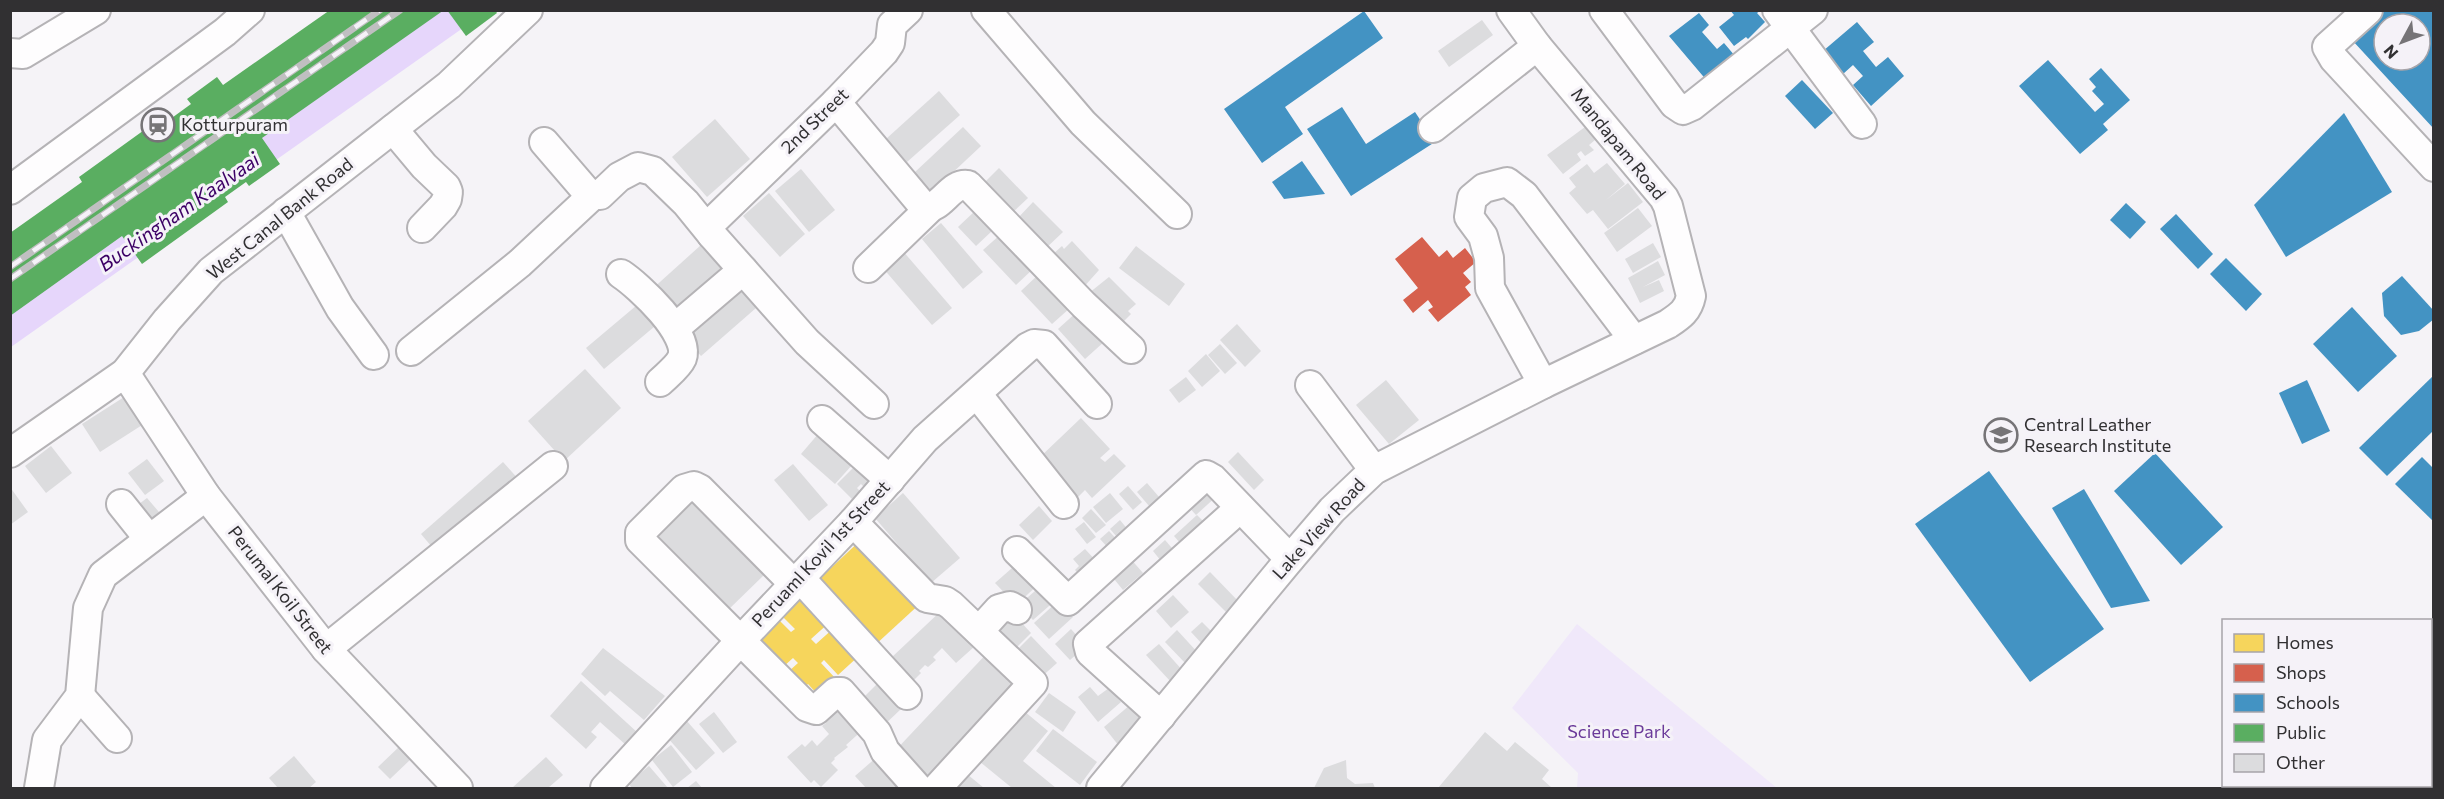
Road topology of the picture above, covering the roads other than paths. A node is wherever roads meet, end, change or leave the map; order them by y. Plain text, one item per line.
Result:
1 (96, 10) edge
2 (250, 10) edge
3 (528, 10) edge
4 (908, 10) edge
5 (986, 10) edge
6 (1511, 10) edge
7 (1604, 10) edge
8 (2368, 10) edge
9 (1794, 17) edge
10 (1537, 46) junction
11 (10, 54) edge
12 (836, 102) junction
13 (1862, 124) dead end
14 (1433, 128) dead end
15 (393, 129) junction
16 (544, 142) dead end
17 (2433, 167) edge
18 (10, 190) edge
19 (593, 195) junction
20 (929, 209) junction
21 (286, 213) junction
22 (1177, 214) dead end
23 (422, 228) dead end
24 (710, 230) junction
25 (868, 268) dead end
26 (743, 270) junction
27 (621, 274) dead end
28 (1691, 296) joint
29 (675, 328) junction
30 (1634, 340) junction
31 (1131, 349) dead end
32 (411, 351) dead end
33 (374, 355) dead end
34 (125, 373) junction
35 (660, 382) dead end
36 (1542, 384) junction
37 (1310, 385) dead end
38 (977, 394) junction
39 (874, 404) dead end
40 (1097, 404) dead end
41 (822, 420) dead end
42 (10, 453) edge
43 (553, 466) dead end
44 (1374, 470) junction
45 (890, 480) junction
46 (207, 496) junction
47 (121, 504) dead end
48 (1064, 504) dead end
49 (1240, 508) junction
50 (853, 522) junction
51 (149, 539) junction
52 (1017, 551) dead end
53 (1290, 559) junction
54 (797, 581) junction
55 (1017, 610) dead end
56 (979, 631) junction
57 (741, 640) junction
58 (326, 649) junction
59 (908, 695) dead end
60 (80, 696) junction
61 (1161, 716) junction
62 (117, 738) dead end
63 (39, 789) edge
64 (458, 789) edge
65 (605, 789) edge
66 (918, 789) edge
67 (937, 789) edge
68 (1101, 789) edge

1 - 11 street
2 - 18 street
3 - 15 street, West Canal Bank Road
4 - 12 street, 2nd Street
5 - 22 street
6 - 10 street, Mandapam Road
7 - 9 street
8 - 17 street
9 - 13 street
10 - 14 street
10 - 28 street, Mandapam Road
12 - 20 street
12 - 24 street, 2nd Street
15 - 21 street, West Canal Bank Road
15 - 23 street
16 - 19 street
19 - 24 street
19 - 32 street
20 - 25 street
20 - 31 street
21 - 33 street
21 - 34 street, West Canal Bank Road
24 - 26 street
26 - 29 street
26 - 39 street
27 - 29 street
28 - 30 street, Lake View Road
29 - 35 street
30 - 36 street, Lake View Road
30 - 36 street
34 - 42 street, West Canal Bank Road
34 - 46 street, Perumal Koil Street
36 - 44 street, Lake View Road
37 - 44 street
38 - 40 street, Peruaml Kovil 1st Street
38 - 45 street, Peruaml Kovil 1st Street
38 - 48 street
41 - 45 street
43 - 58 street
44 - 53 street, Lake View Road
45 - 50 street, Peruaml Kovil 1st Street
46 - 51 street
46 - 58 street, Perumal Koil Street
47 - 51 street
49 - 52 street
49 - 53 street
49 - 61 street
50 - 54 street, Peruaml Kovil 1st Street
50 - 56 street
51 - 60 street
53 - 61 street, Lake View Road
54 - 57 street, Peruaml Kovil 1st Street
54 - 57 street
54 - 59 street
55 - 56 street
56 - 67 street
57 - 65 street, Peruaml Kovil 1st Street
57 - 66 street
58 - 64 street, Perumal Koil Street
60 - 62 street
60 - 63 street
61 - 68 street, Lake View Road

